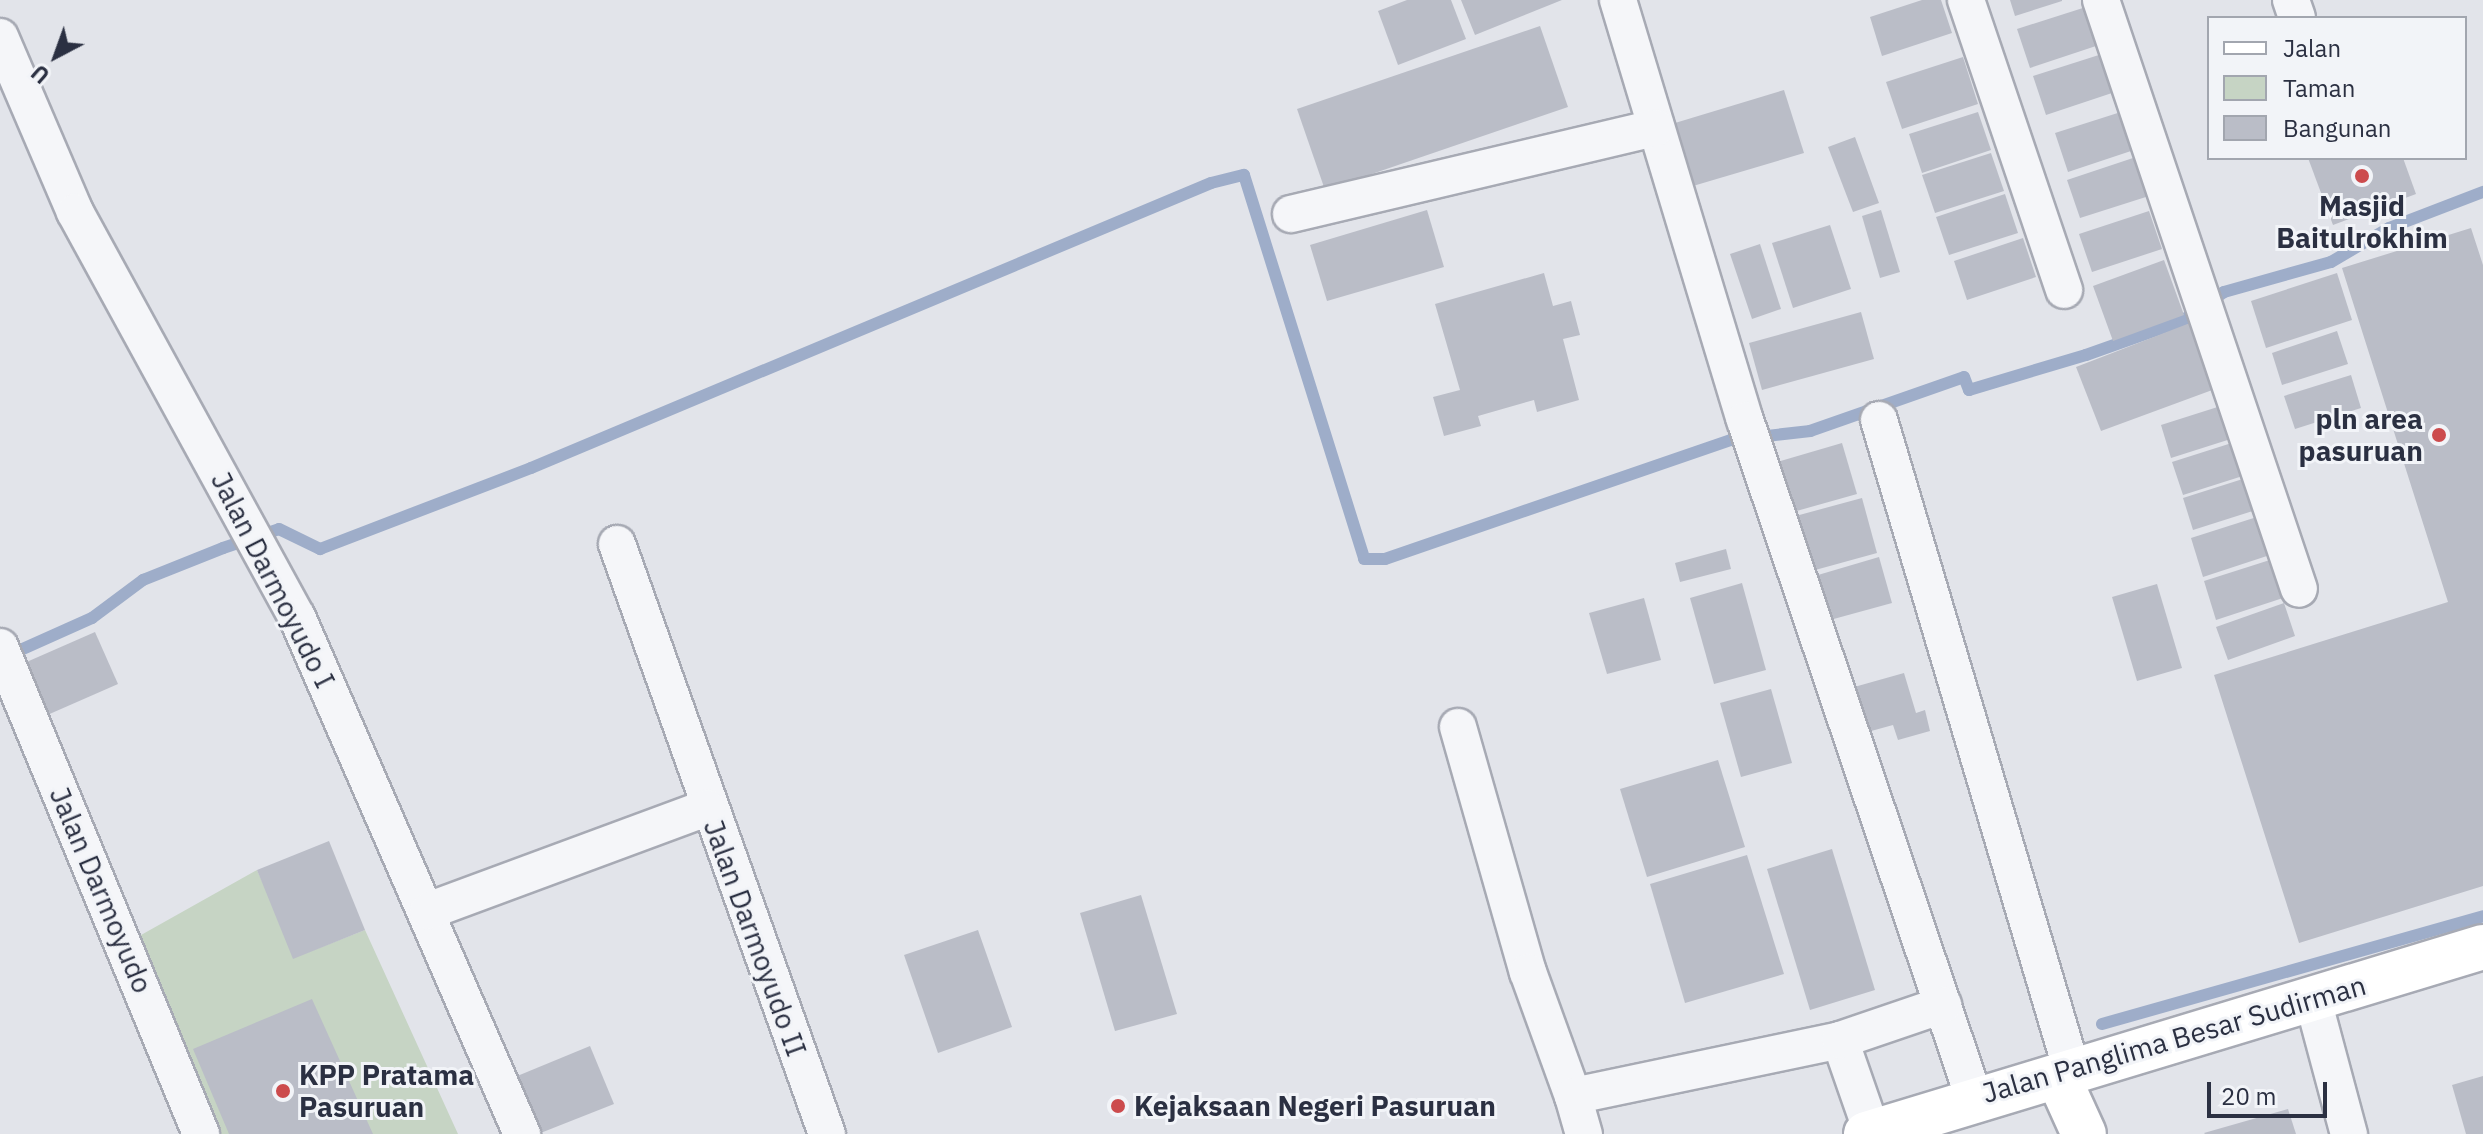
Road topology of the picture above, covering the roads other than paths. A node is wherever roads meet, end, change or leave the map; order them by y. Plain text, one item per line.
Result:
1 (1618, 0) edge
2 (1966, 0) edge
3 (2101, 0) edge
4 (0, 37) edge
5 (1656, 128) junction
6 (1291, 214) dead end
7 (2064, 290) dead end
8 (1879, 420) dead end
9 (617, 544) dead end
10 (2299, 589) dead end
11 (6, 661) edge
12 (1458, 727) dead end
13 (707, 808) junction
14 (428, 911) junction
15 (2483, 947) edge
16 (2313, 1000) junction
17 (1943, 1005) junction
18 (1840, 1040) junction
19 (2066, 1076) junction
20 (1573, 1096) junction
21 (1974, 1098) junction
22 (1869, 1133) edge
23 (201, 1134) edge
24 (522, 1134) edge
25 (827, 1134) edge
26 (1584, 1134) edge
27 (2084, 1134) edge
28 (2349, 1134) edge

1 - 5 street
2 - 7 street
3 - 10 street
4 - 14 street, Jalan Darmoyudo I
5 - 6 street
5 - 17 street
8 - 19 street
9 - 13 street, Jalan Darmoyudo II
11 - 23 street, Jalan Darmoyudo
12 - 20 street
13 - 14 street
13 - 25 street, Jalan Darmoyudo II
14 - 24 street, Jalan Darmoyudo I
15 - 16 main road, Jalan Panglima Besar Sudirman
16 - 19 main road, Jalan Panglima Besar Sudirman
16 - 28 street
17 - 18 street
17 - 21 street
18 - 20 street
18 - 22 street
19 - 21 main road, Jalan Panglima Besar Sudirman
19 - 27 main road
20 - 26 street
21 - 22 main road, Jalan Panglima Besar Sudirman

